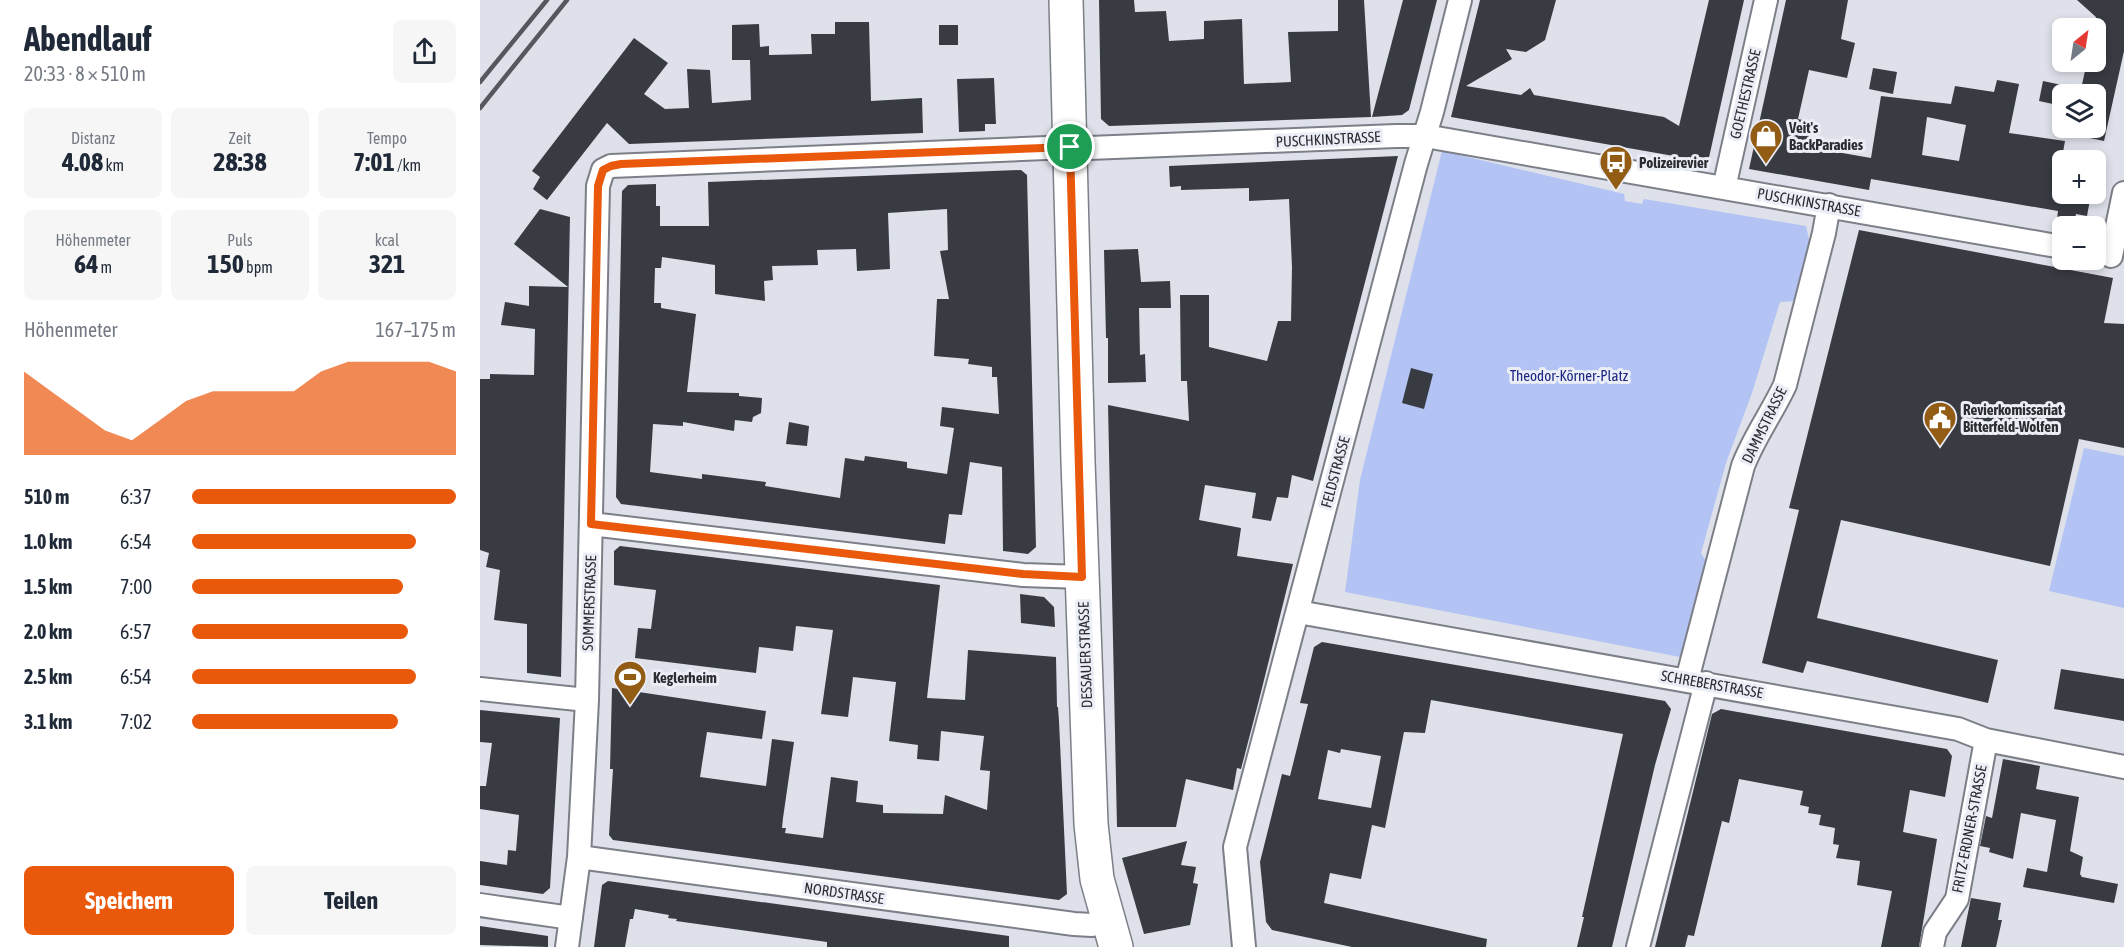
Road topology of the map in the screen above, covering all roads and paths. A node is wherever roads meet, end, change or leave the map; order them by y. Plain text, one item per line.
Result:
1 (1066, 0) edge
2 (1460, 0) edge
3 (1766, 0) edge
4 (1425, 136) junction
5 (1070, 147) junction
6 (598, 186) joint
7 (1724, 188) junction
8 (2124, 193) edge
9 (1829, 205) junction
10 (2052, 245) edge
11 (2110, 255) edge
12 (591, 524) junction
13 (1082, 577) junction
14 (1298, 612) junction
15 (1697, 681) junction
16 (480, 689) edge
17 (586, 700) junction
18 (1986, 740) junction
19 (2124, 767) edge
20 (579, 857) junction
21 (480, 905) edge
22 (571, 918) junction
23 (1112, 934) edge
24 (567, 947) edge
25 (1244, 947) edge
26 (1638, 947) edge
27 (1932, 947) edge

1 - 5 street, DESSAUER STRASSE
2 - 4 street, FELDSTRASSE
3 - 7 street, GOETHESTRASSE
4 - 5 street, PUSCHKINSTRASSE
4 - 7 street, PUSCHKINSTRASSE
4 - 14 street, FELDSTRASSE
5 - 6 street, PUSCHKINSTRASSE
5 - 13 street, DESSAUER STRASSE
6 - 12 street, SOMMERSTRASSE
7 - 9 street, PUSCHKINSTRASSE
8 - 11 street
9 - 10 street, PUSCHKINSTRASSE
9 - 15 street, DAMMSTRASSE
12 - 13 street
12 - 17 street, SOMMERSTRASSE
13 - 23 street, DESSAUER STRASSE
14 - 15 street, SCHREBERSTRASSE
14 - 25 street, FELDSTRASSE
15 - 18 street, SCHREBERSTRASSE
15 - 26 street, DAMMSTRASSE
16 - 17 street
17 - 20 street, SOMMERSTRASSE
18 - 19 street, SCHREBERSTRASSE
18 - 27 street, FRITZ-ERDNER-STRASSE
20 - 22 street, SOMMERSTRASSE
20 - 23 street, NORDSTRASSE
21 - 22 street
22 - 24 street, SOMMERSTRASSE

